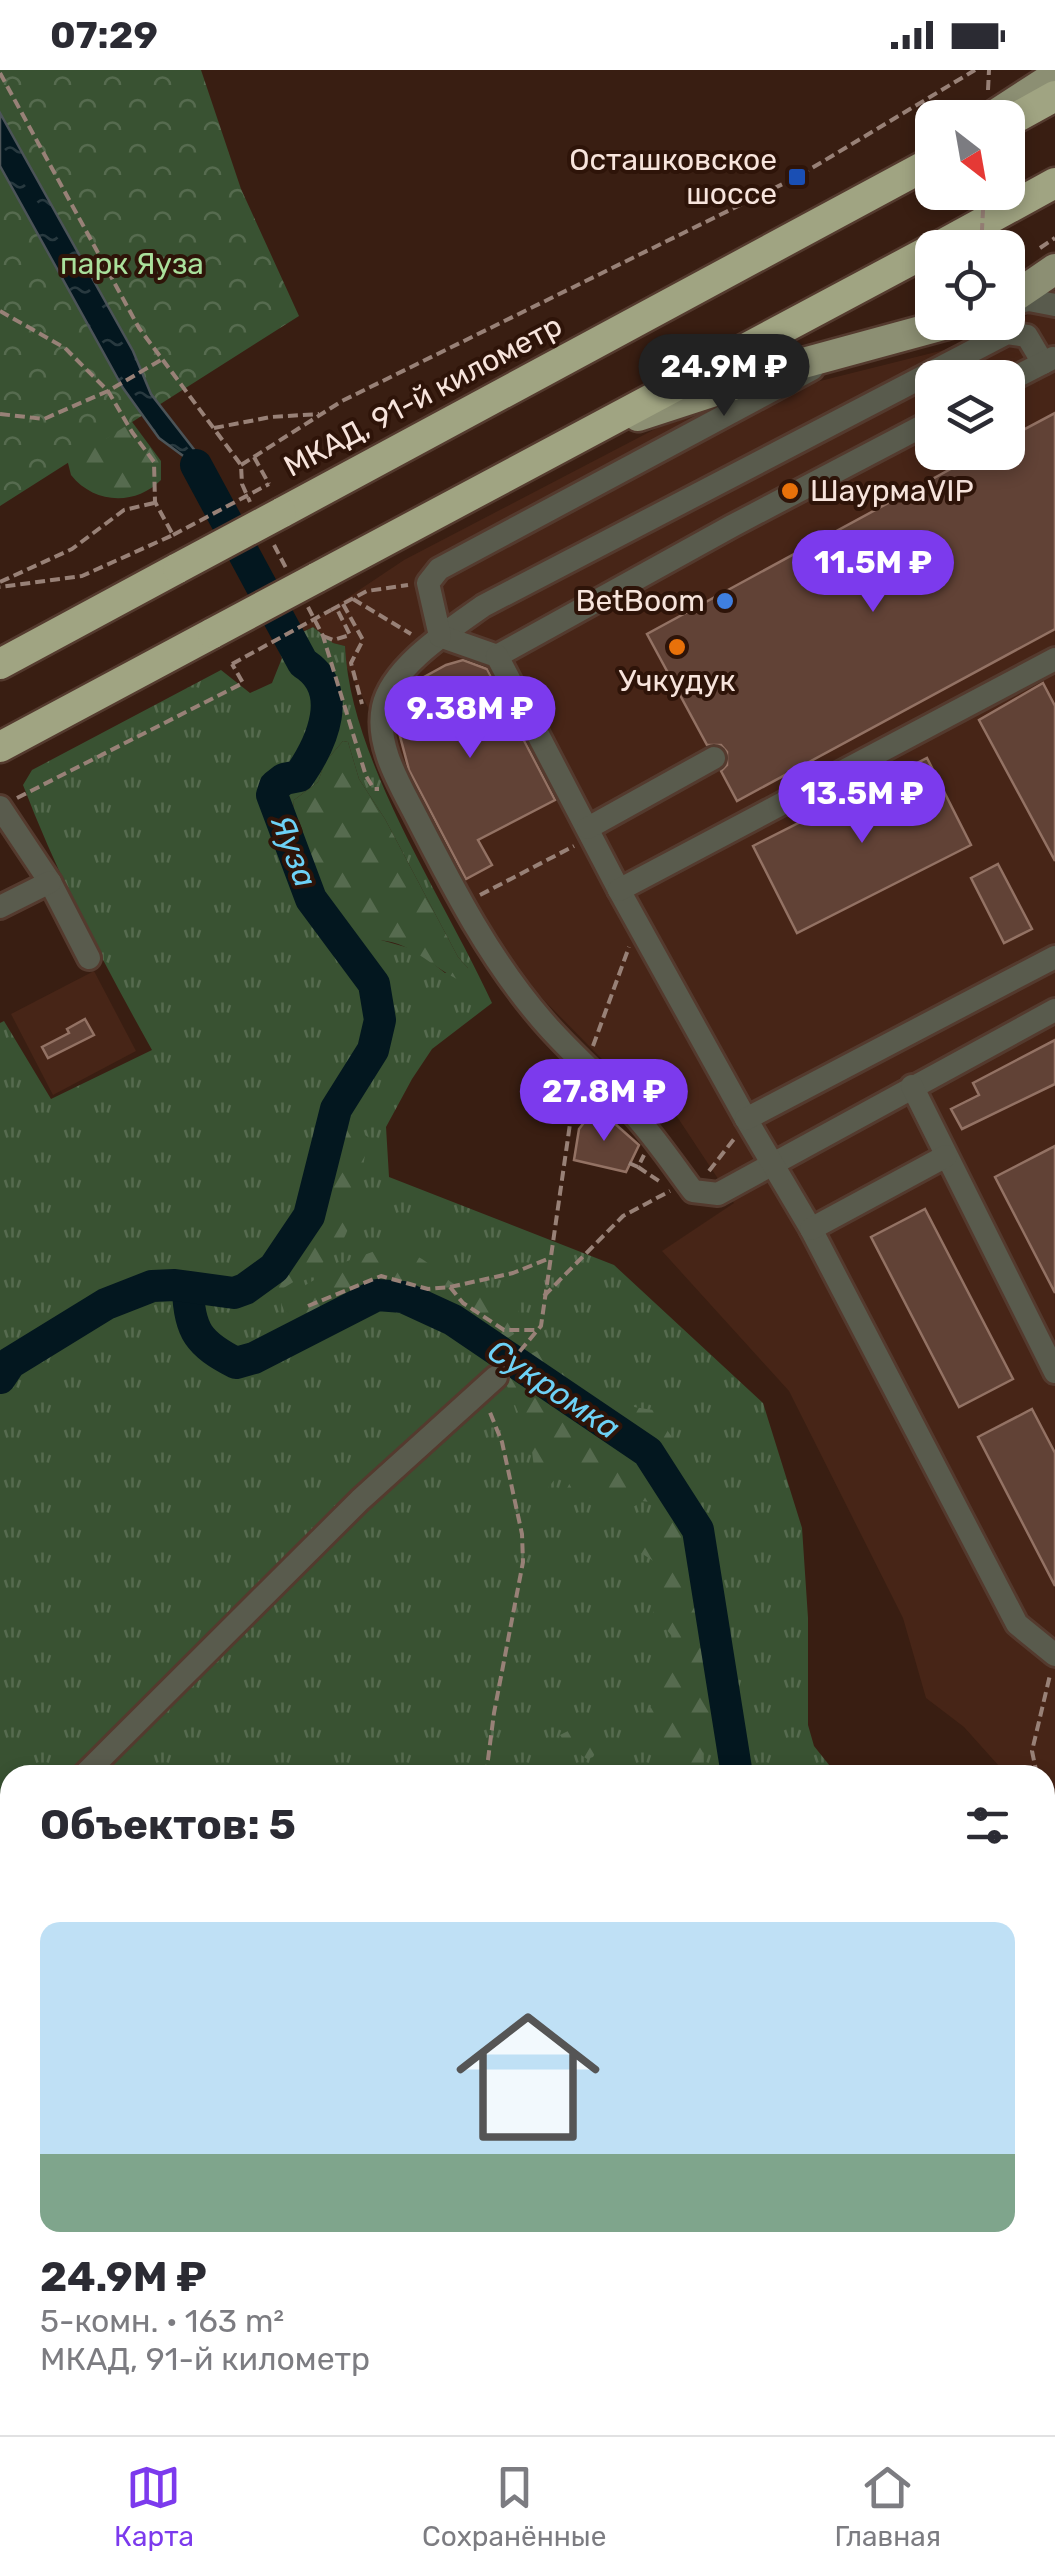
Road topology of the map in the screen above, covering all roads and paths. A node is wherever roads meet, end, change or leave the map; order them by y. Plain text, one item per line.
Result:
1 (975, 70) edge
2 (0, 73) edge
3 (1055, 76) edge
4 (1055, 96) edge
5 (1018, 100) edge
6 (1025, 113) edge
7 (915, 168) edge
8 (1055, 183) edge
9 (968, 230) edge
10 (915, 258) edge
11 (1055, 269) edge
12 (1025, 291) edge
13 (1025, 300) edge
14 (1055, 305) edge
15 (0, 311) edge
16 (915, 333) edge
17 (842, 354) junction
18 (162, 358) junction
19 (1049, 360) edge
20 (1025, 372) edge
21 (108, 391) junction
22 (324, 413) junction
23 (0, 414) edge
24 (214, 428) junction
25 (592, 430) junction
26 (915, 430) edge
27 (254, 457) junction
28 (241, 465) junction
29 (155, 502) junction
30 (268, 519) junction
31 (173, 535) junction
32 (428, 582) junction
33 (0, 584) edge
34 (303, 584) junction
35 (353, 599) junction
36 (333, 609) junction
37 (324, 636) junction
38 (435, 641) junction
39 (497, 656) junction
40 (1055, 659) edge
41 (0, 664) edge
42 (0, 746) edge
43 (714, 758) dead end
44 (366, 776) dead end
45 (9, 802) edge
46 (583, 836) junction
47 (50, 882) junction
48 (619, 890) junction
49 (462, 904) junction
50 (0, 907) edge
51 (640, 957) dead end
52 (1055, 957) edge
53 (90, 958) dead end
54 (1055, 1010) edge
55 (586, 1065) junction
56 (912, 1086) junction
57 (746, 1120) junction
58 (946, 1156) junction
59 (638, 1167) dead end
60 (765, 1168) junction
61 (682, 1190) junction
62 (811, 1229) junction
63 (550, 1258) junction
64 (450, 1287) junction
65 (544, 1296) junction
66 (308, 1306) dead end
67 (537, 1332) junction
68 (1055, 1372) edge
69 (488, 1385) junction
70 (1054, 1655) edge
71 (93, 1765) edge
72 (487, 1765) edge
73 (1035, 1765) edge

1 - 22 path
2 - 18 path
3 - 5 main road
4 - 6 highway
7 - 30 highway, МКАД, 91-й километр
8 - 9 highway
10 - 25 highway
11 - 12 main road
13 - 14 lane
15 - 21 path
16 - 17 main road
17 - 25 main road
17 - 32 lane
18 - 21 path
18 - 24 path
19 - 20 lane
19 - 38 lane
21 - 23 path
21 - 29 path
22 - 24 path
22 - 27 path
24 - 28 path
25 - 34 highway
26 - 39 lane
27 - 28 path
27 - 31 path, bridge
28 - 30 path
29 - 31 path
29 - 33 path
30 - 34 path
30 - 41 highway, МКАД, 91-й километр, bridge
31 - 33 path
32 - 35 path
32 - 38 lane
34 - 37 path
34 - 42 highway, bridge
35 - 36 path
35 - 38 path
36 - 37 path
36 - 45 path, bridge
37 - 44 path
38 - 39 lane
38 - 49 lane
39 - 46 lane
40 - 48 lane
43 - 46 lane
45 - 47 lane
46 - 48 lane
46 - 49 path
47 - 50 lane
47 - 53 lane
48 - 57 lane
49 - 55 lane
51 - 55 path
52 - 57 lane
54 - 56 lane
55 - 61 lane
55 - 63 path
56 - 58 lane
56 - 60 lane
57 - 60 lane
58 - 62 lane
58 - 68 lane
59 - 61 path
60 - 61 lane
60 - 61 path
60 - 62 lane
61 - 65 path
62 - 70 lane
63 - 64 path
63 - 65 path
64 - 66 path
64 - 67 path
65 - 67 path
67 - 69 path
69 - 71 lane
69 - 72 path
70 - 73 path

